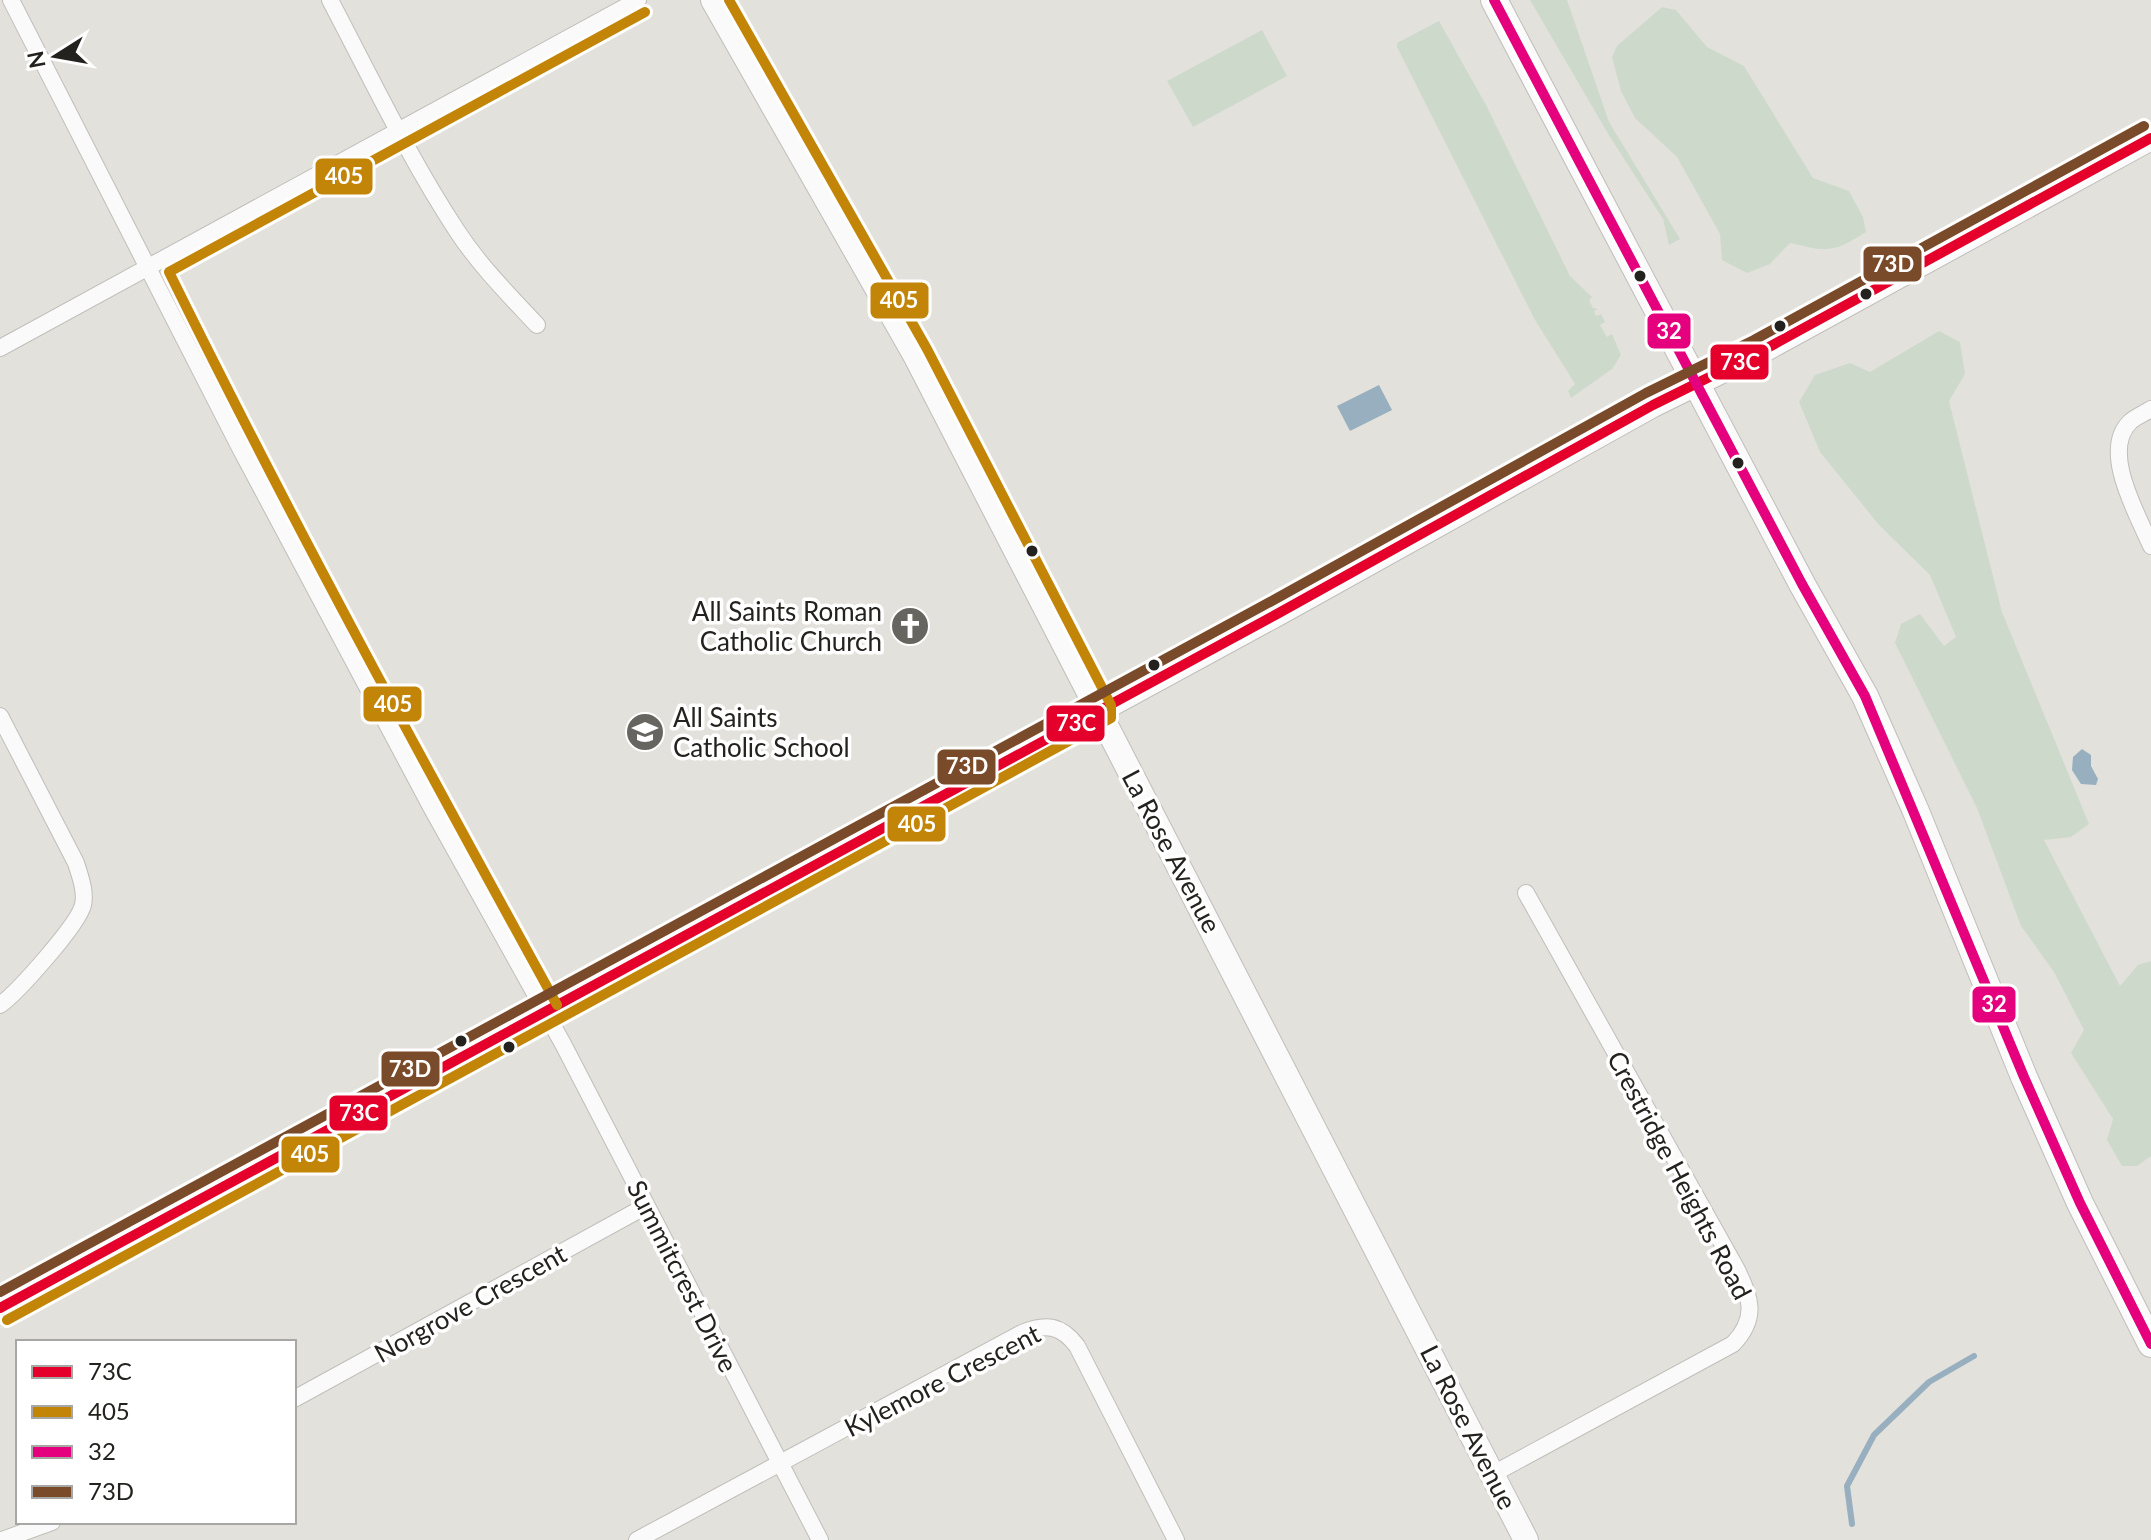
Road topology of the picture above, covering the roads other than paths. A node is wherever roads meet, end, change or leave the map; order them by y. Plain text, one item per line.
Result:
1 (11, 0) edge
2 (330, 0) edge
3 (638, 0) edge
4 (713, 0) edge
5 (1494, 0) edge
6 (399, 131) junction
7 (2151, 138) edge
8 (150, 266) junction
9 (537, 325) dead end
10 (0, 348) edge
11 (1698, 383) junction
12 (2151, 409) edge
13 (2151, 546) edge
14 (1099, 711) junction
15 (0, 716) edge
16 (1526, 893) dead end
17 (0, 1005) edge
18 (545, 1012) junction
19 (646, 1206) junction
20 (0, 1308) edge
21 (2151, 1344) edge
22 (296, 1398) edge
23 (779, 1464) junction
24 (1493, 1474) junction
25 (46, 1524) edge
26 (2, 1540) edge
27 (637, 1540) edge
28 (820, 1540) edge
29 (1176, 1540) edge
30 (1526, 1540) edge

1 - 8 street, Summitcrest Drive
2 - 6 street
3 - 6 street
4 - 14 main road, La Rose Avenue
5 - 11 main road
6 - 8 street
6 - 9 street
7 - 11 main road
8 - 10 street
8 - 18 street, Summitcrest Drive
11 - 14 main road
11 - 21 main road
12 - 13 street
14 - 18 main road
14 - 24 main road, La Rose Avenue
15 - 17 street
16 - 24 street, Crestridge Heights Road
18 - 19 street, Summitcrest Drive
18 - 20 main road
19 - 22 street, Norgrove Crescent
19 - 23 street, Summitcrest Drive
23 - 27 street
23 - 28 street, Summitcrest Drive
23 - 29 street, Kylemore Crescent
24 - 30 main road, La Rose Avenue
25 - 26 street

